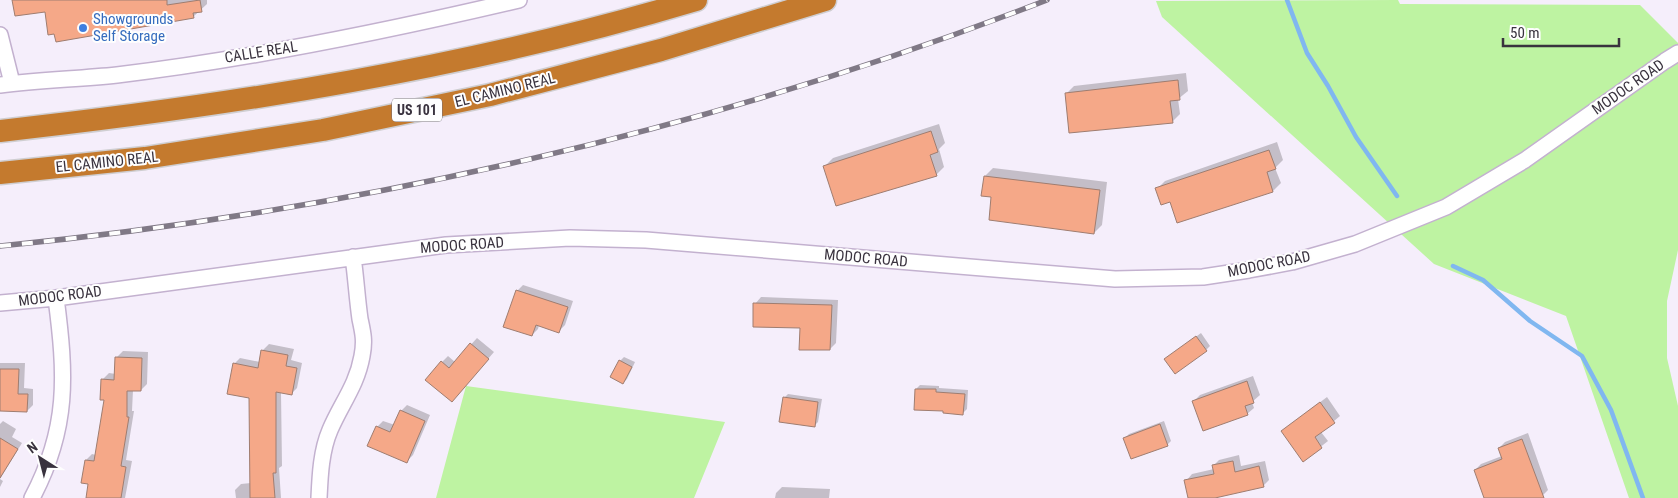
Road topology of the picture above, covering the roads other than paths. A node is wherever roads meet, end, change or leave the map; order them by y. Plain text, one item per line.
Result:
1 (519, 0) edge
2 (696, 0) edge
3 (825, 0) edge
4 (0, 35) edge
5 (1678, 53) edge
6 (6, 84) edge
7 (0, 131) edge
8 (0, 173) edge
9 (353, 258) junction
10 (56, 298) junction
11 (0, 303) edge
12 (32, 498) edge
13 (319, 498) edge

1 - 6 street, CALLE REAL
2 - 7 highway
3 - 8 highway, EL CAMINO REAL / US 101
4 - 6 street
5 - 9 street, MODOC ROAD
9 - 10 street, MODOC ROAD
9 - 13 street
10 - 11 street, MODOC ROAD
10 - 12 street

